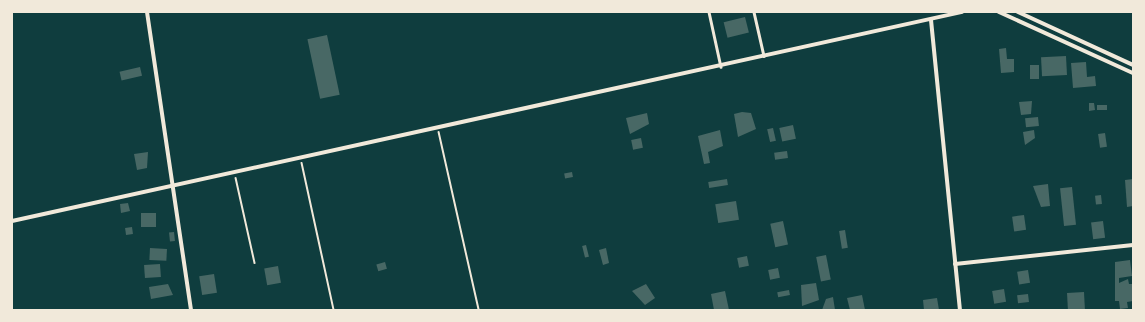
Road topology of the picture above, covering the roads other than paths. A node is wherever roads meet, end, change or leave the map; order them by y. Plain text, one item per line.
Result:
1 (146, 12) edge
2 (709, 12) edge
3 (754, 12) edge
4 (962, 12) edge
5 (999, 12) edge
6 (1018, 12) edge
7 (931, 20) junction
8 (764, 57) junction
9 (1133, 65) edge
10 (720, 67) junction
11 (1133, 73) edge
12 (174, 186) junction
13 (12, 221) edge
14 (1133, 245) edge
15 (955, 264) junction
16 (191, 310) edge
17 (960, 310) edge

1 - 12 street
2 - 10 lane
3 - 8 lane
4 - 7 street
5 - 11 street
6 - 9 street
7 - 8 street
7 - 15 street
8 - 10 street
10 - 12 street
12 - 13 street
12 - 16 street
14 - 15 street
15 - 17 street

